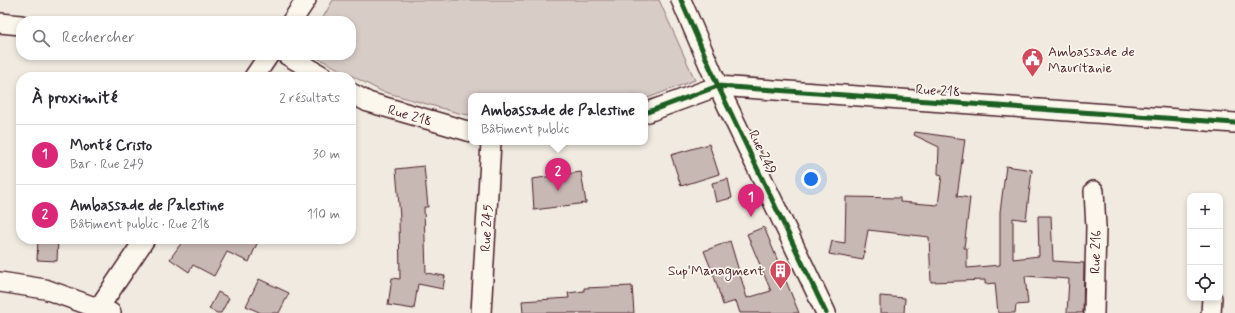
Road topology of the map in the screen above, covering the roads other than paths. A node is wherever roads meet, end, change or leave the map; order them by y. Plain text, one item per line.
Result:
1 (306, 0) edge
2 (681, 0) edge
3 (295, 16) edge
4 (0, 23) edge
5 (16, 25) edge
6 (265, 60) edge
7 (295, 60) edge
8 (257, 72) edge
9 (316, 72) edge
10 (718, 86) junction
11 (356, 96) edge
12 (648, 113) edge
13 (1235, 123) edge
14 (468, 131) edge
15 (491, 145) edge
16 (1094, 191) dead end
17 (142, 244) edge
18 (0, 282) edge
19 (1212, 301) edge
20 (102, 312) edge
21 (481, 313) edge
22 (826, 313) edge
23 (1094, 313) edge
24 (1211, 313) edge

1 - 3 street
2 - 10 street, Rue 249
4 - 5 street
6 - 8 street
7 - 9 street
10 - 12 street, Rue 218
10 - 13 street, Rue 218
10 - 22 street, Rue 249
11 - 14 street, Rue 218
15 - 21 street, Rue 245
16 - 23 street, Rue 216
17 - 20 street
18 - 20 street
19 - 24 street

